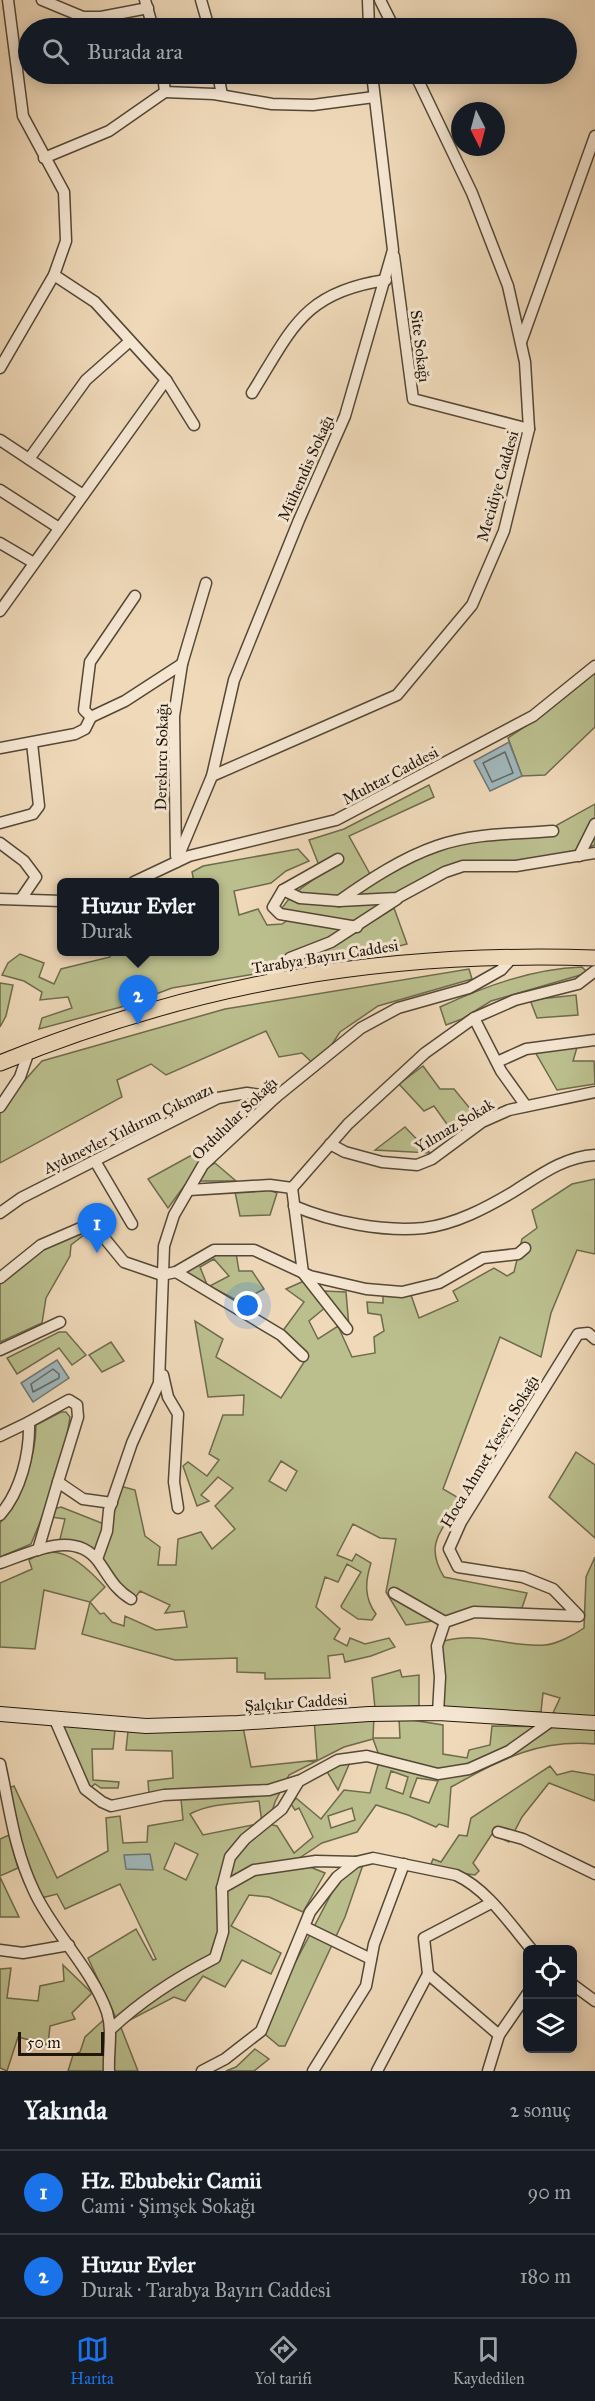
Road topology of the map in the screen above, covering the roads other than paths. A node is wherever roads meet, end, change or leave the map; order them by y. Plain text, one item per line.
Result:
1 (8, 0) edge
2 (42, 0) edge
3 (201, 0) edge
4 (368, 0) edge
5 (380, 0) edge
6 (147, 4) edge
7 (206, 18) edge
8 (369, 18) edge
9 (389, 18) edge
10 (18, 77) edge
11 (19, 84) edge
12 (164, 84) edge
13 (220, 84) edge
14 (373, 84) edge
15 (420, 84) edge
16 (165, 92) junction
17 (222, 95) junction
18 (374, 97) junction
19 (595, 136) edge
20 (44, 158) junction
21 (393, 250) junction
22 (54, 276) junction
23 (386, 280) junction
24 (130, 341) junction
25 (520, 342) junction
26 (0, 368) edge
27 (166, 380) junction
28 (252, 393) dead end
29 (194, 425) dead end
30 (529, 429) junction
31 (0, 440) edge
32 (29, 459) junction
33 (0, 490) edge
34 (83, 495) junction
35 (59, 528) junction
36 (0, 543) edge
37 (34, 563) junction
38 (206, 583) dead end
39 (135, 596) dead end
40 (0, 611) edge
41 (182, 664) junction
42 (595, 666) edge
43 (91, 717) junction
44 (32, 743) junction
45 (0, 748) edge
46 (212, 776) junction
47 (0, 823) edge
48 (595, 824) edge
49 (553, 831) dead end
50 (0, 843) edge
51 (595, 853) edge
52 (579, 856) junction
53 (338, 859) dead end
54 (176, 862) junction
55 (142, 878) edge
56 (283, 890) junction
57 (397, 898) junction
58 (0, 899) edge
59 (21, 900) junction
60 (57, 901) edge
61 (339, 901) junction
62 (357, 927) junction
63 (513, 957) junction
64 (595, 958) edge
65 (595, 971) edge
66 (267, 982) junction
67 (474, 1018) junction
68 (595, 1040) edge
69 (29, 1051) junction
70 (496, 1062) junction
71 (0, 1063) edge
72 (595, 1092) edge
73 (276, 1097) junction
74 (526, 1106) junction
75 (0, 1107) edge
76 (330, 1144) junction
77 (595, 1155) edge
78 (95, 1161) junction
79 (292, 1188) junction
80 (189, 1190) junction
81 (294, 1206) junction
82 (0, 1213) edge
83 (132, 1224) dead end
84 (525, 1248) dead end
85 (176, 1272) junction
86 (303, 1273) junction
87 (162, 1275) junction
88 (0, 1278) edge
89 (60, 1322) dead end
90 (347, 1329) dead end
91 (595, 1340) edge
92 (0, 1350) edge
93 (303, 1356) dead end
94 (160, 1363) junction
95 (29, 1422) junction
96 (0, 1436) edge
97 (58, 1482) junction
98 (112, 1503) junction
99 (178, 1508) dead end
100 (0, 1515) edge
101 (38, 1550) junction
102 (97, 1559) junction
103 (0, 1563) edge
104 (394, 1593) dead end
105 (131, 1599) dead end
106 (445, 1622) junction
107 (438, 1713) junction
108 (0, 1714) edge
109 (554, 1718) junction
110 (55, 1720) junction
111 (595, 1723) edge
112 (0, 1764) edge
113 (298, 1781) junction
114 (498, 1832) dead end
115 (356, 1862) junction
116 (404, 1864) junction
117 (595, 1874) edge
118 (222, 1888) junction
119 (491, 1903) junction
120 (305, 1927) junction
121 (69, 1945) junction
122 (528, 1945) edge
123 (0, 1950) edge
124 (371, 1959) junction
125 (428, 1974) junction
126 (577, 1987) edge
127 (524, 1999) edge
128 (595, 2001) edge
129 (111, 2029) junction
130 (499, 2035) junction
131 (109, 2071) edge
132 (202, 2071) edge
133 (313, 2071) edge
134 (377, 2071) edge
135 (488, 2071) edge

1 - 10 street
2 - 6 street
3 - 7 street
4 - 8 street
5 - 9 street
11 - 20 street
12 - 16 street
13 - 17 street
14 - 18 street, Mühendis Sokağı
15 - 25 street, Mecidiye Caddesi
16 - 17 street
16 - 20 street
17 - 18 street
18 - 21 street, Mühendis Sokağı
19 - 25 street
20 - 22 street
21 - 23 street, Mühendis Sokağı
21 - 30 street, Site Sokağı
22 - 24 street
22 - 26 street
23 - 28 street
23 - 46 street, Mühendis Sokağı
24 - 27 street
24 - 32 street
25 - 30 street, Mecidiye Caddesi
27 - 29 street
27 - 34 street
30 - 46 street, Mecidiye Caddesi
31 - 32 street
32 - 34 street
33 - 35 street
34 - 35 street
35 - 37 street
36 - 37 street
37 - 40 street
38 - 41 street, Derekırcı Sokağı
39 - 43 street
41 - 43 street
41 - 54 street, Derekırcı Sokağı
42 - 54 street, Muhtar Caddesi
43 - 44 street
44 - 45 street
44 - 47 street
46 - 54 street, Mühendis Sokağı
48 - 52 street
49 - 61 street
50 - 59 street
51 - 52 street
52 - 57 street
53 - 56 street
54 - 55 street, Muhtar Caddesi
56 - 61 street
56 - 62 street
57 - 61 street
57 - 62 street
58 - 59 street
59 - 60 street
62 - 66 street
63 - 64 main road, Tarabya Bayırı Caddesi
63 - 66 main road, Tarabya Bayırı Caddesi
63 - 73 street, Ordulular Sokağı
65 - 67 street
66 - 69 main road, Tarabya Bayırı Caddesi
67 - 70 street
67 - 76 street
68 - 70 street
69 - 71 main road, Tarabya Bayırı Caddesi
69 - 75 street
70 - 74 street
72 - 74 street, Yılmaz Sokak
73 - 78 street, Aydınevler Yıldırım Çıkmazı
73 - 80 street, Ordulular Sokağı
74 - 76 street, Yılmaz Sokak
76 - 79 street
77 - 81 street
78 - 82 street, Aydınevler Yıldırım Çıkmazı
78 - 83 street
79 - 80 street
79 - 81 street
80 - 87 street, Ordulular Sokağı
81 - 86 street
84 - 86 street
85 - 86 street
85 - 87 street
85 - 93 street
86 - 90 street
87 - 88 street
87 - 94 street, Ordulular Sokağı
89 - 92 street
91 - 106 street, Hoca Ahmet Yesevi Sokağı
94 - 98 street, Ordulular Sokağı
94 - 99 street
95 - 96 street
95 - 97 street
95 - 100 street
97 - 98 street
97 - 101 street
98 - 102 street, Ordulular Sokağı
101 - 102 street
101 - 103 street
102 - 105 street
104 - 106 street
106 - 107 street
107 - 109 main road, Şalçıkır Caddesi
107 - 110 main road, Şalçıkır Caddesi
108 - 110 main road, Şalçıkır Caddesi
109 - 111 main road, Şalçıkır Caddesi
109 - 113 street
110 - 113 street
112 - 121 street
113 - 118 street
114 - 117 street
115 - 116 street
115 - 118 street
115 - 120 street
116 - 119 street
116 - 124 street
118 - 129 street
119 - 122 street
119 - 125 street
120 - 124 street
120 - 132 street
121 - 123 street
121 - 129 street
124 - 133 street
125 - 130 street
125 - 134 street
126 - 128 street
127 - 130 street
129 - 131 street
130 - 135 street

